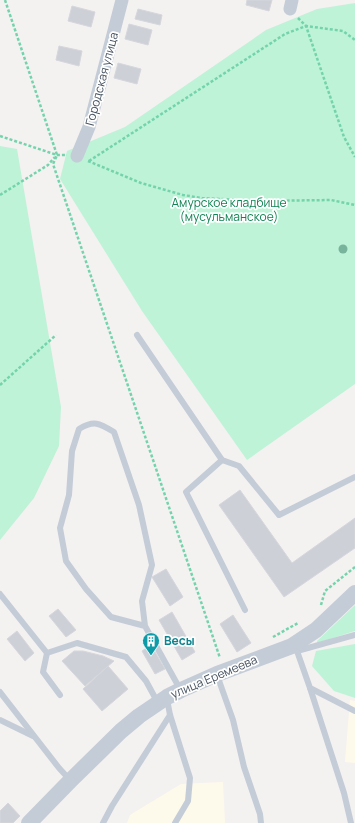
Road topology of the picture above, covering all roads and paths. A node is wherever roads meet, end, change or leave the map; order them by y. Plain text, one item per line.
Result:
1 (5, 0) edge
2 (122, 0) edge
3 (291, 5) edge
4 (306, 26) junction
5 (355, 40) edge
6 (0, 136) edge
7 (57, 155) junction
8 (355, 157) edge
9 (82, 158) junction
10 (0, 195) edge
11 (355, 205) edge
12 (56, 335) dead end
13 (137, 335) dead end
14 (0, 385) edge
15 (222, 460) junction
16 (355, 477) edge
17 (355, 567) edge
18 (355, 593) edge
19 (0, 594) edge
20 (245, 610) dead end
21 (320, 612) dead end
22 (299, 623) dead end
23 (145, 626) junction
24 (355, 635) edge
25 (271, 638) dead end
26 (294, 649) junction
27 (47, 653) junction
28 (219, 669) junction
29 (310, 688) junction
30 (0, 692) edge
31 (60, 695) dead end
32 (169, 697) junction
33 (355, 711) edge
34 (170, 715) junction
35 (0, 720) edge
36 (34, 736) junction
37 (71, 780) junction
38 (29, 823) edge
39 (103, 823) edge
40 (175, 823) edge
41 (261, 823) edge
42 (351, 823) edge

1 - 7 path
2 - 9 street, Городская улица
3 - 4 path
4 - 5 path
4 - 8 path
4 - 9 path
6 - 7 path
7 - 9 path
7 - 10 path
7 - 28 path
9 - 11 path
12 - 14 path
13 - 15 lane
15 - 16 lane
15 - 20 lane
17 - 21 path
18 - 26 street, улица Еремеева
19 - 27 lane
22 - 25 path
23 - 23 lane
23 - 32 lane
24 - 26 lane
26 - 28 street, улица Еремеева
26 - 29 lane
27 - 31 lane
27 - 32 lane
28 - 32 street, улица Еремеева
28 - 41 lane
29 - 33 lane
29 - 42 lane
30 - 36 lane
32 - 34 lane
32 - 37 street, улица Еремеева
34 - 39 lane
34 - 40 lane
35 - 36 lane
36 - 37 lane
37 - 38 street, улица Еремеева

